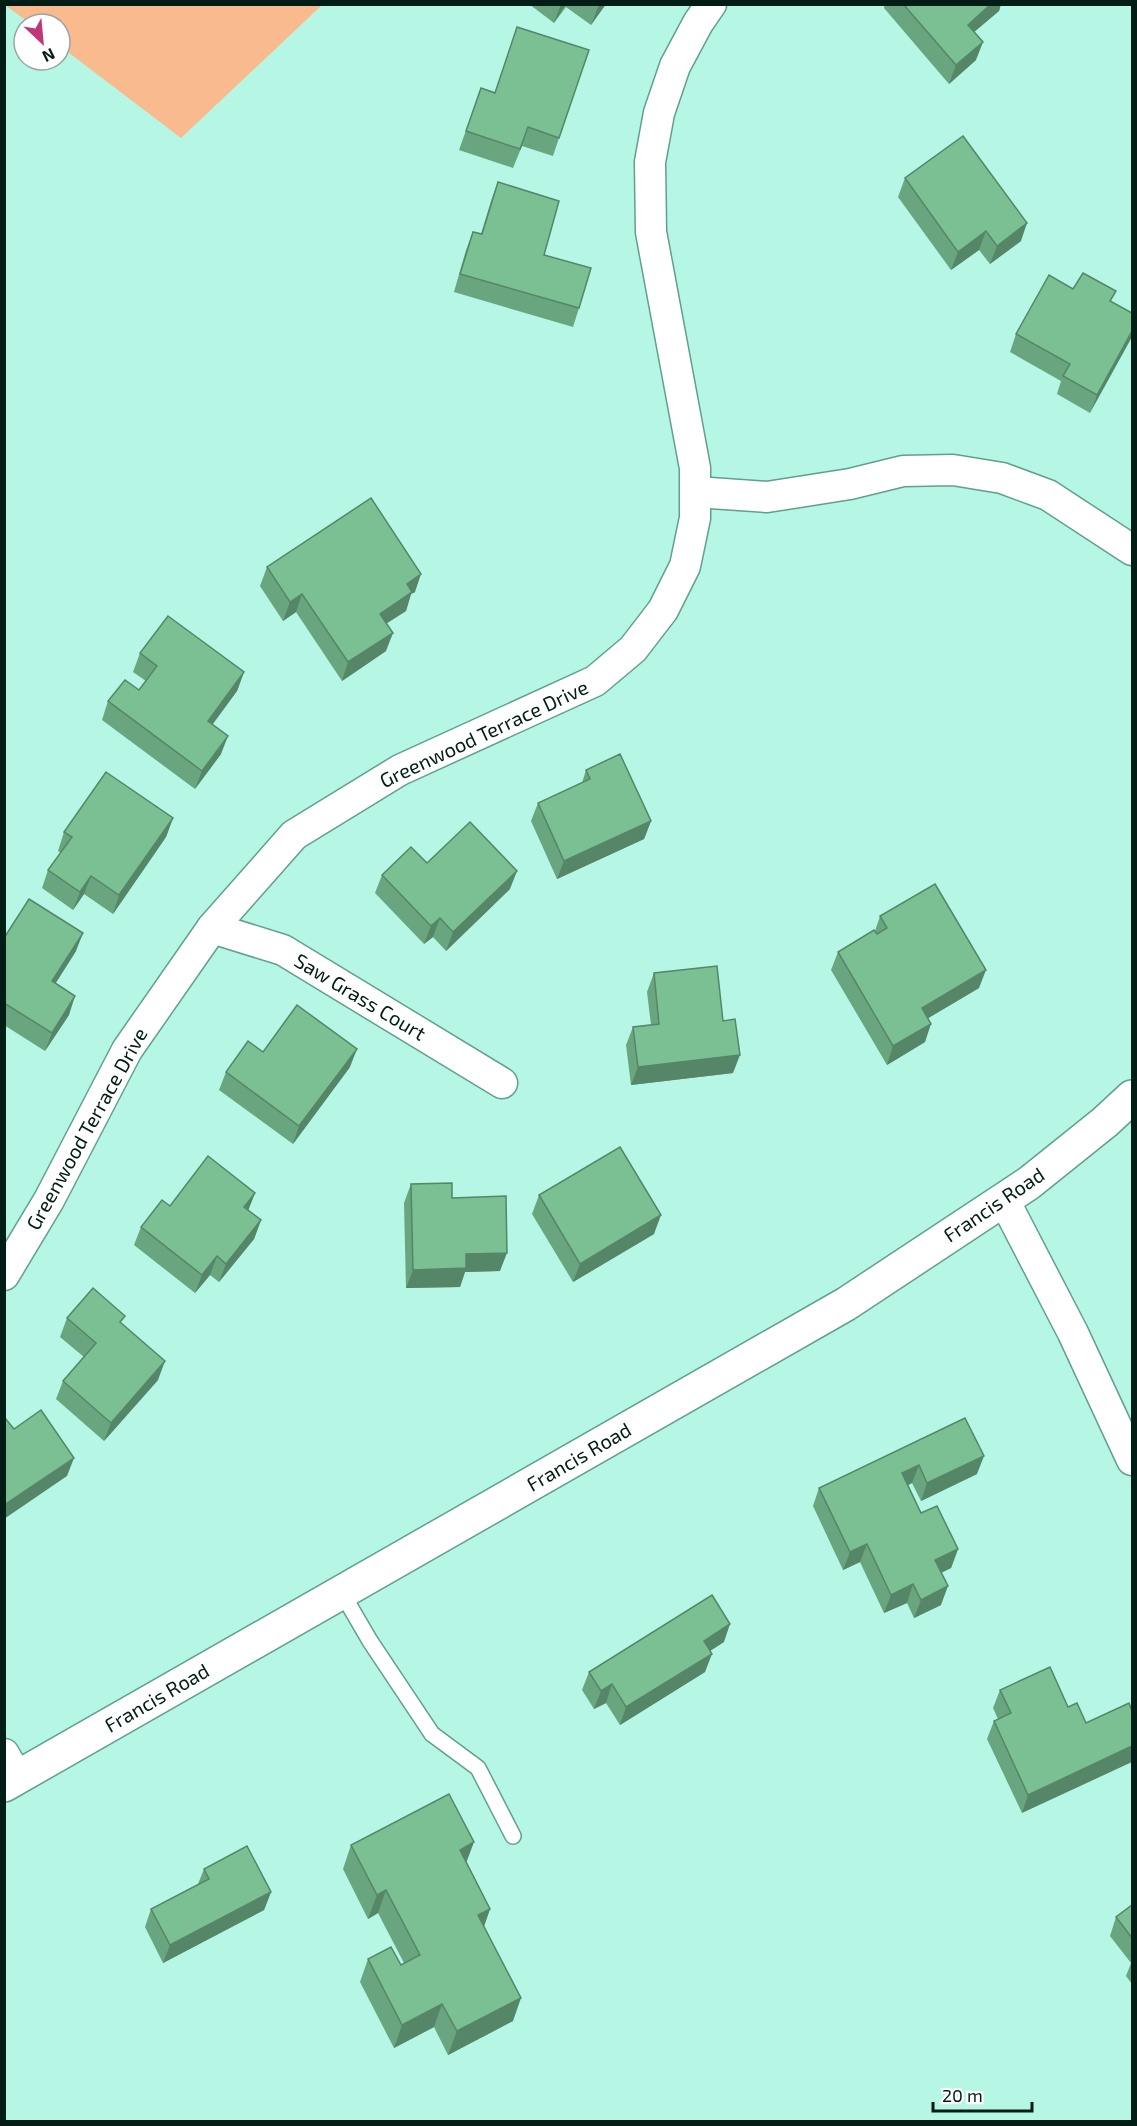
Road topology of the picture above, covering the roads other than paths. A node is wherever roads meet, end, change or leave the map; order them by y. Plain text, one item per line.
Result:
1 (711, 4) edge
2 (696, 492) junction
3 (1132, 550) edge
4 (212, 928) junction
5 (502, 1083) dead end
6 (1132, 1097) edge
7 (1004, 1200) junction
8 (4, 1275) edge
9 (1132, 1460) edge
10 (342, 1593) junction
11 (9, 1772) edge
12 (513, 1836) dead end

1 - 2 street, Greenwood Terrace Drive
2 - 3 street
2 - 4 street, Greenwood Terrace Drive
4 - 5 street, Saw Grass Court
4 - 8 street, Greenwood Terrace Drive
6 - 7 street, Francis Road
7 - 9 street
7 - 10 street, Francis Road
10 - 11 street, Francis Road
10 - 12 lane

